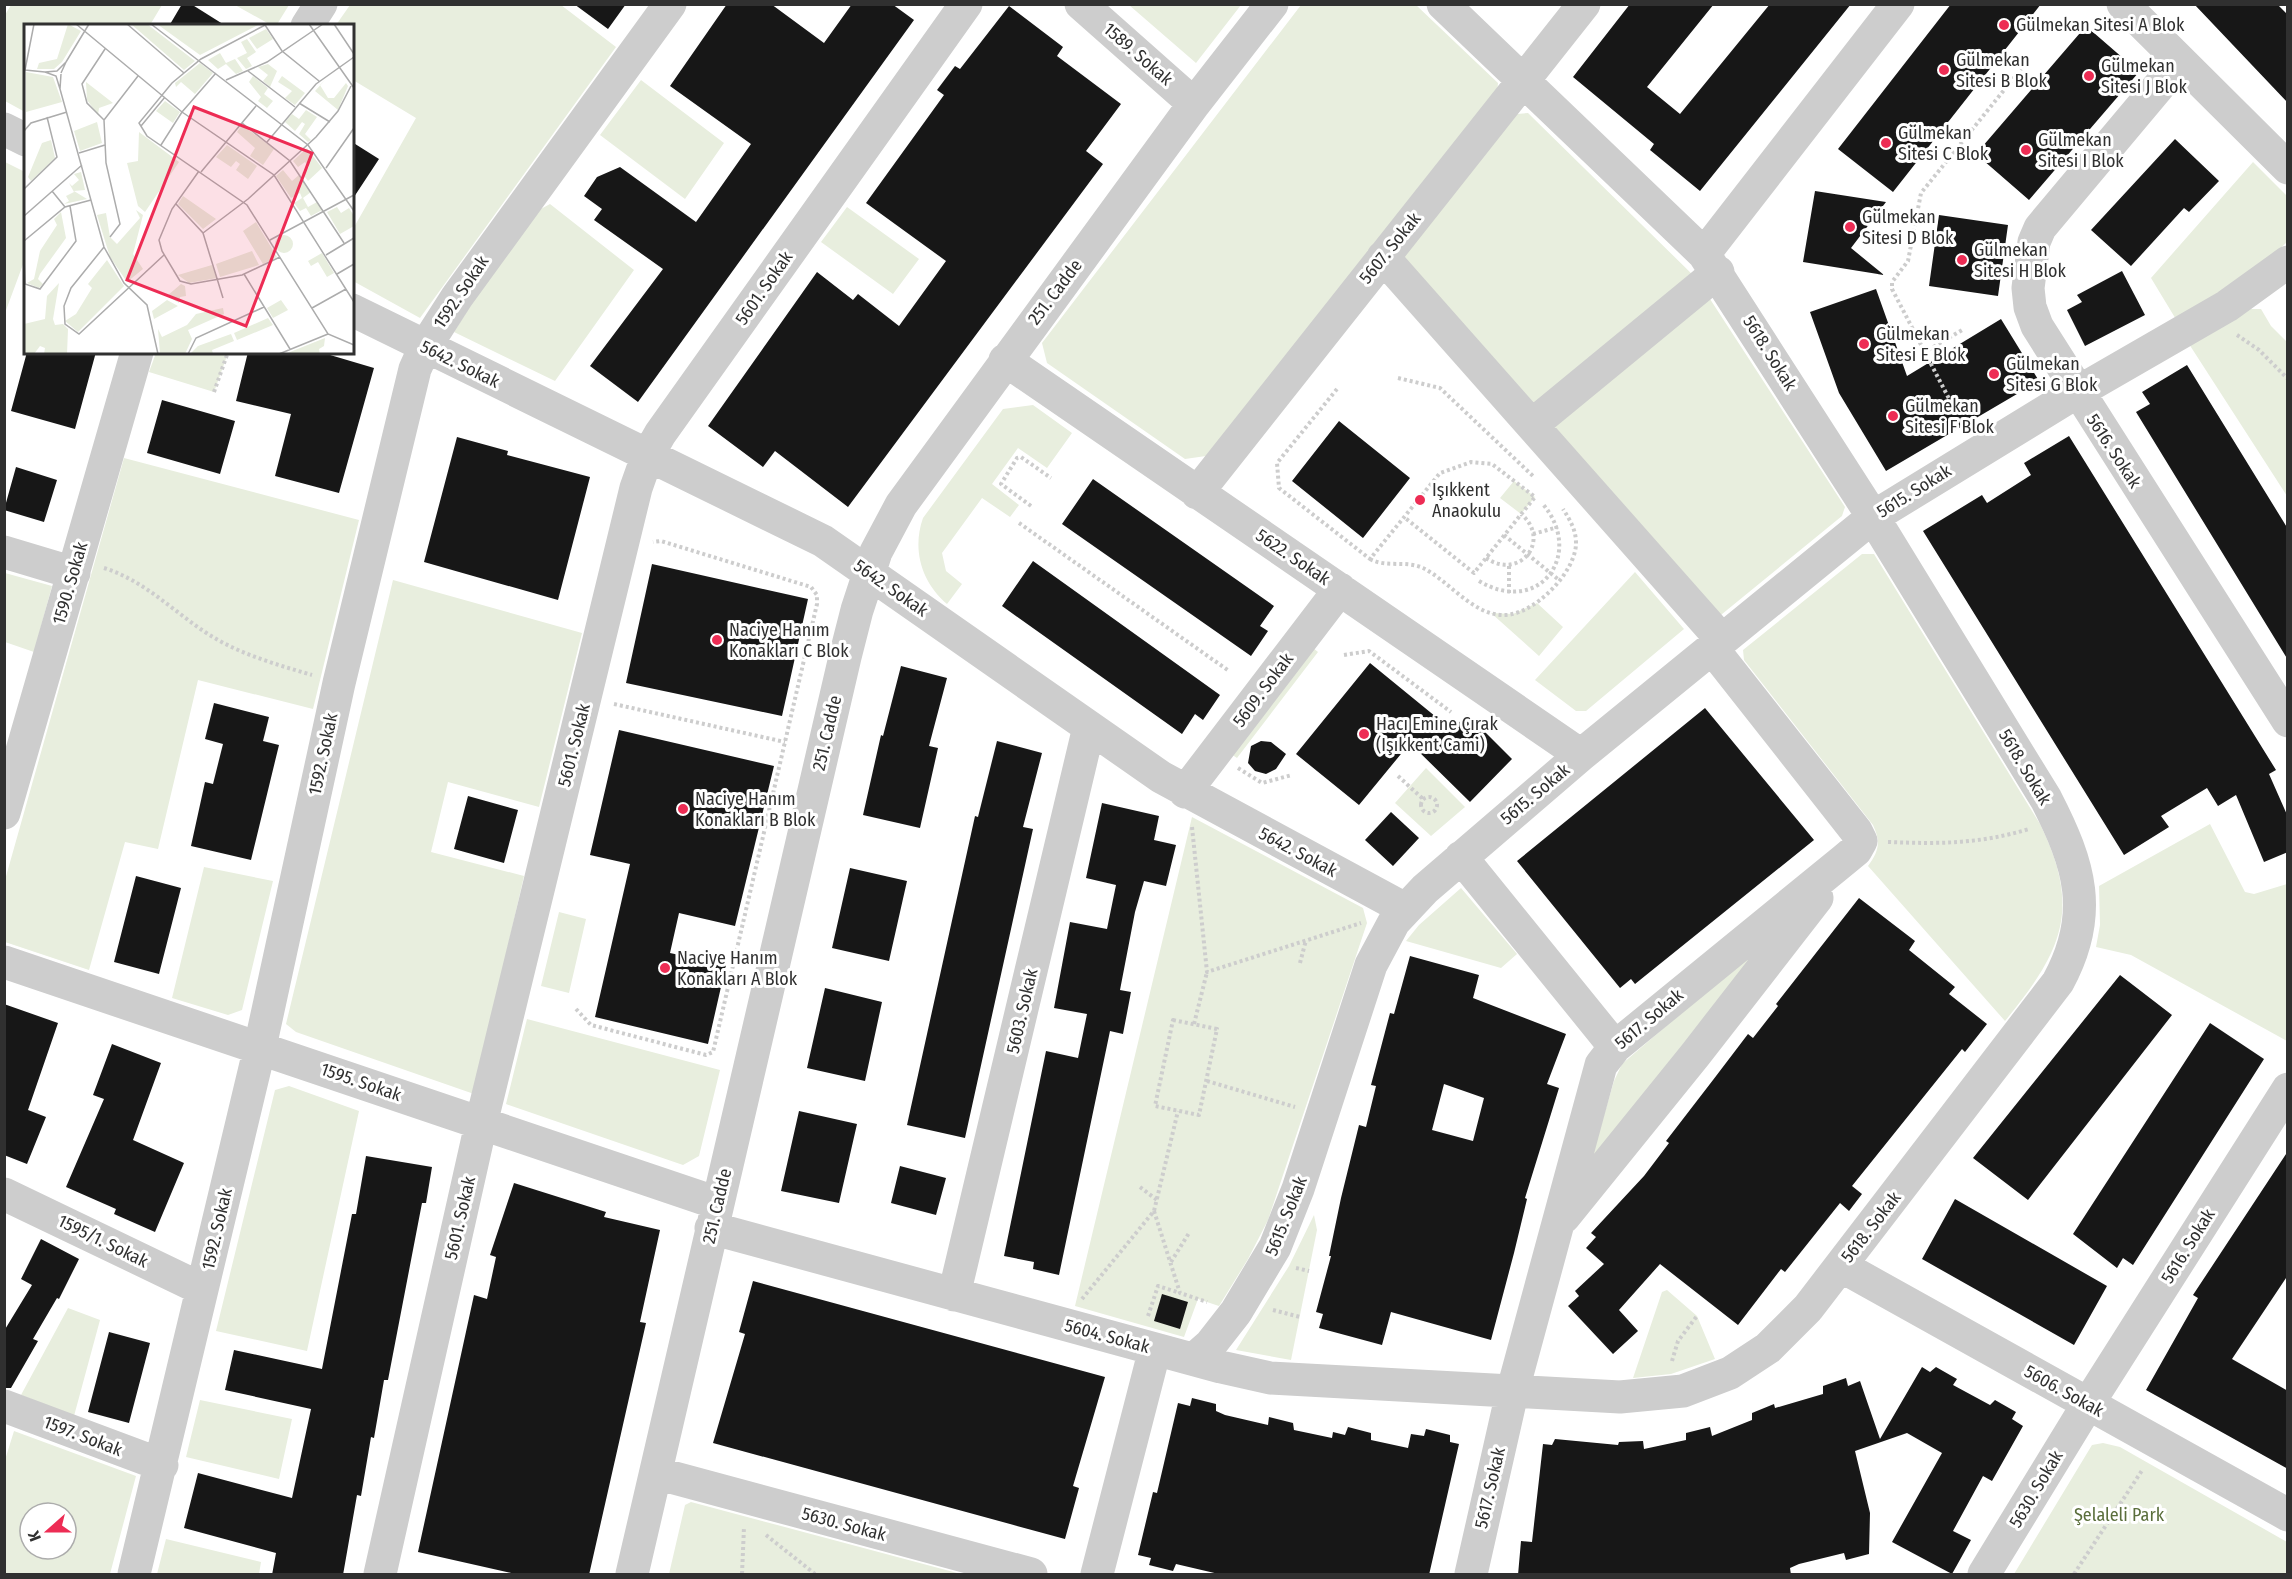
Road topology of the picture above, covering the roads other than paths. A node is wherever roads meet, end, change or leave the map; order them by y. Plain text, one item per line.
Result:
1 (321, 4) edge
2 (670, 4) edge
3 (966, 4) edge
4 (1081, 4) edge
5 (1272, 4) edge
6 (1443, 4) edge
7 (1584, 4) edge
8 (1898, 4) edge
9 (2123, 4) edge
10 (309, 24) edge
11 (2180, 61) junction
12 (1525, 82) junction
13 (1194, 104) junction
14 (4, 129) edge
15 (24, 139) edge
16 (2288, 168) edge
17 (1383, 257) junction
18 (2288, 262) edge
19 (1711, 263) junction
20 (354, 311) edge
21 (425, 347) junction
22 (136, 354) edge
23 (1005, 360) junction
24 (2077, 392) junction
25 (1532, 425) junction
26 (647, 457) junction
27 (1197, 493) junction
28 (1873, 517) junction
29 (4, 552) edge
30 (75, 568) junction
31 (869, 572) junction
32 (1340, 589) junction
33 (1717, 644) junction
34 (2288, 722) edge
35 (1089, 727) junction
36 (1581, 755) junction
37 (1189, 807) junction
38 (4, 813) edge
39 (1852, 850) junction
40 (1461, 857) junction
41 (1400, 916) junction
42 (4, 962) edge
43 (260, 1047) junction
44 (1615, 1047) junction
45 (2288, 1089) edge
46 (481, 1124) junction
47 (7, 1202) edge
48 (714, 1216) junction
49 (1557, 1224) junction
50 (1841, 1266) junction
51 (202, 1289) junction
52 (954, 1295) junction
53 (1150, 1337) junction
54 (1194, 1359) junction
55 (1512, 1393) junction
56 (2088, 1404) junction
57 (4, 1406) edge
58 (162, 1466) junction
59 (656, 1473) junction
60 (2288, 1515) edge
61 (134, 1575) edge
62 (380, 1575) edge
63 (632, 1575) edge
64 (1031, 1575) edge
65 (1097, 1575) edge
66 (1471, 1575) edge
67 (1984, 1575) edge

1 - 10 street
2 - 21 street, 1592. Sokak
3 - 26 street, 5601. Sokak
4 - 13 street, 1589. Sokak
5 - 13 street, 251. Cadde
6 - 12 street, 5618. Sokak
7 - 12 street, 5607. Sokak
8 - 19 street
9 - 11 street
11 - 16 street
11 - 24 street, 5616. Sokak
12 - 17 street, 5607. Sokak
12 - 19 street, 5618. Sokak
13 - 23 street, 251. Cadde
14 - 15 street
17 - 25 street
17 - 27 street, 5607. Sokak
18 - 24 street, 5615. Sokak
19 - 25 street
19 - 28 street, 5618. Sokak
20 - 21 street, 5642. Sokak
21 - 26 street, 5642. Sokak
21 - 43 street, 1592. Sokak
22 - 30 street, 1590. Sokak
23 - 27 street, 5622. Sokak
23 - 31 street, 251. Cadde
24 - 28 street, 5615. Sokak
24 - 34 street, 5616. Sokak
25 - 33 street
26 - 31 street, 5642. Sokak
26 - 46 street, 5601. Sokak
27 - 32 street, 5622. Sokak
28 - 33 street, 5615. Sokak
28 - 50 street, 5618. Sokak
29 - 30 street
30 - 38 street, 1590. Sokak
31 - 35 street, 5642. Sokak
31 - 48 street, 251. Cadde
32 - 36 street, 5622. Sokak
32 - 37 street, 5609. Sokak
33 - 36 street, 5615. Sokak
33 - 39 street
35 - 37 street, 5642. Sokak
35 - 52 street, 5603. Sokak
36 - 40 street, 5615. Sokak
37 - 41 street, 5642. Sokak
39 - 44 street, 5617. Sokak
39 - 49 street
40 - 41 street, 5615. Sokak
40 - 44 street
41 - 54 street, 5615. Sokak
42 - 43 street, 1595. Sokak
43 - 46 street, 1595. Sokak
43 - 51 street, 1592. Sokak
44 - 49 street, 5617. Sokak
45 - 56 street, 5616. Sokak
46 - 48 street, 1595. Sokak
46 - 62 street, 5601. Sokak
47 - 51 street, 1595/1. Sokak
48 - 52 street, 5604. Sokak
48 - 59 street, 251. Cadde
49 - 55 street, 5617. Sokak
50 - 55 street, 5618. Sokak
50 - 56 street, 5606. Sokak
51 - 58 street, 1592. Sokak
52 - 53 street, 5604. Sokak
53 - 54 street, 5604. Sokak
53 - 65 street
54 - 55 street, 5604. Sokak
55 - 66 street, 5617. Sokak
56 - 60 street, 5606. Sokak
56 - 67 street, 5630. Sokak
57 - 58 street, 1597. Sokak
58 - 61 street, 1592. Sokak
59 - 63 street, 251. Cadde
59 - 64 street, 5630. Sokak

